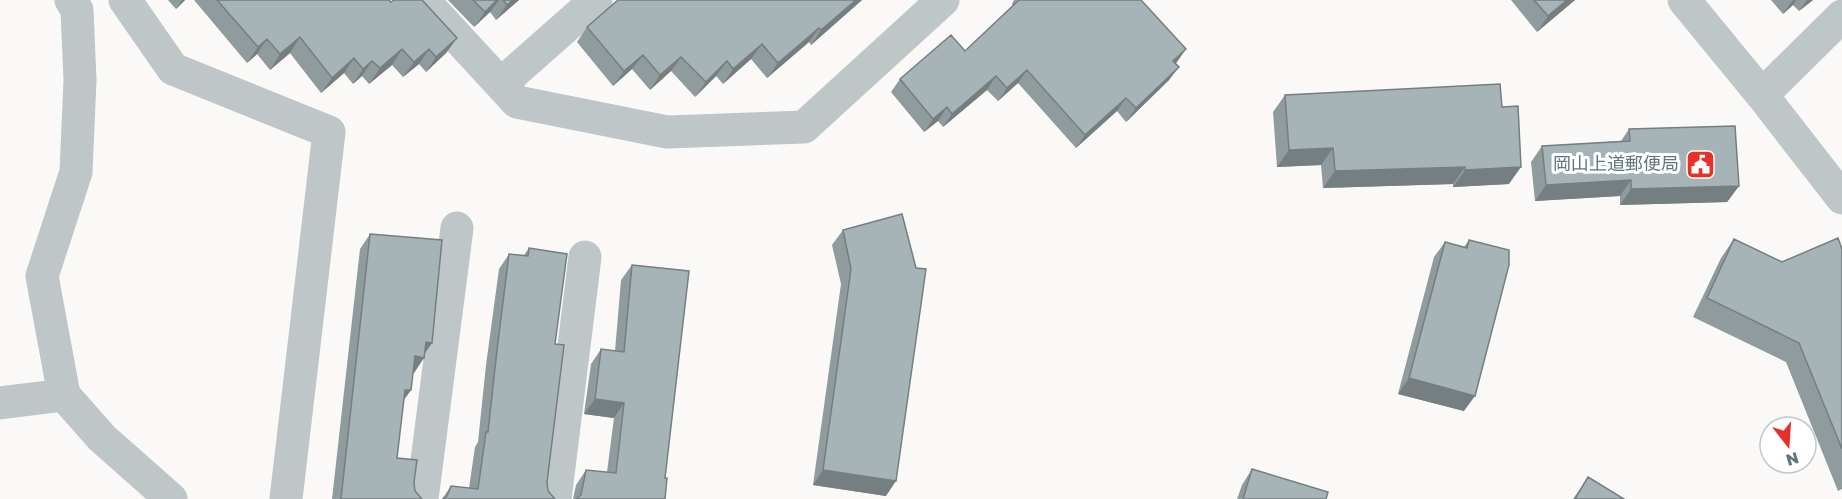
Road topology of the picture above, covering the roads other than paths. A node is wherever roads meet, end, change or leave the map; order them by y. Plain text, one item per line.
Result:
1 (70, 0) edge
2 (125, 0) edge
3 (423, 0) edge
4 (596, 0) edge
5 (944, 0) edge
6 (1684, 0) edge
7 (1842, 16) edge
8 (501, 84) junction
9 (1762, 95) junction
10 (1842, 198) edge
11 (457, 228) dead end
12 (585, 257) dead end
13 (64, 395) junction
14 (0, 403) edge
15 (171, 499) edge
16 (286, 499) edge
17 (422, 499) edge
18 (555, 499) edge

1 - 13 street
2 - 16 street
3 - 8 street
4 - 8 street
5 - 8 street
6 - 9 street
7 - 9 street
9 - 10 street
11 - 17 street
12 - 18 street
13 - 14 street
13 - 15 street

